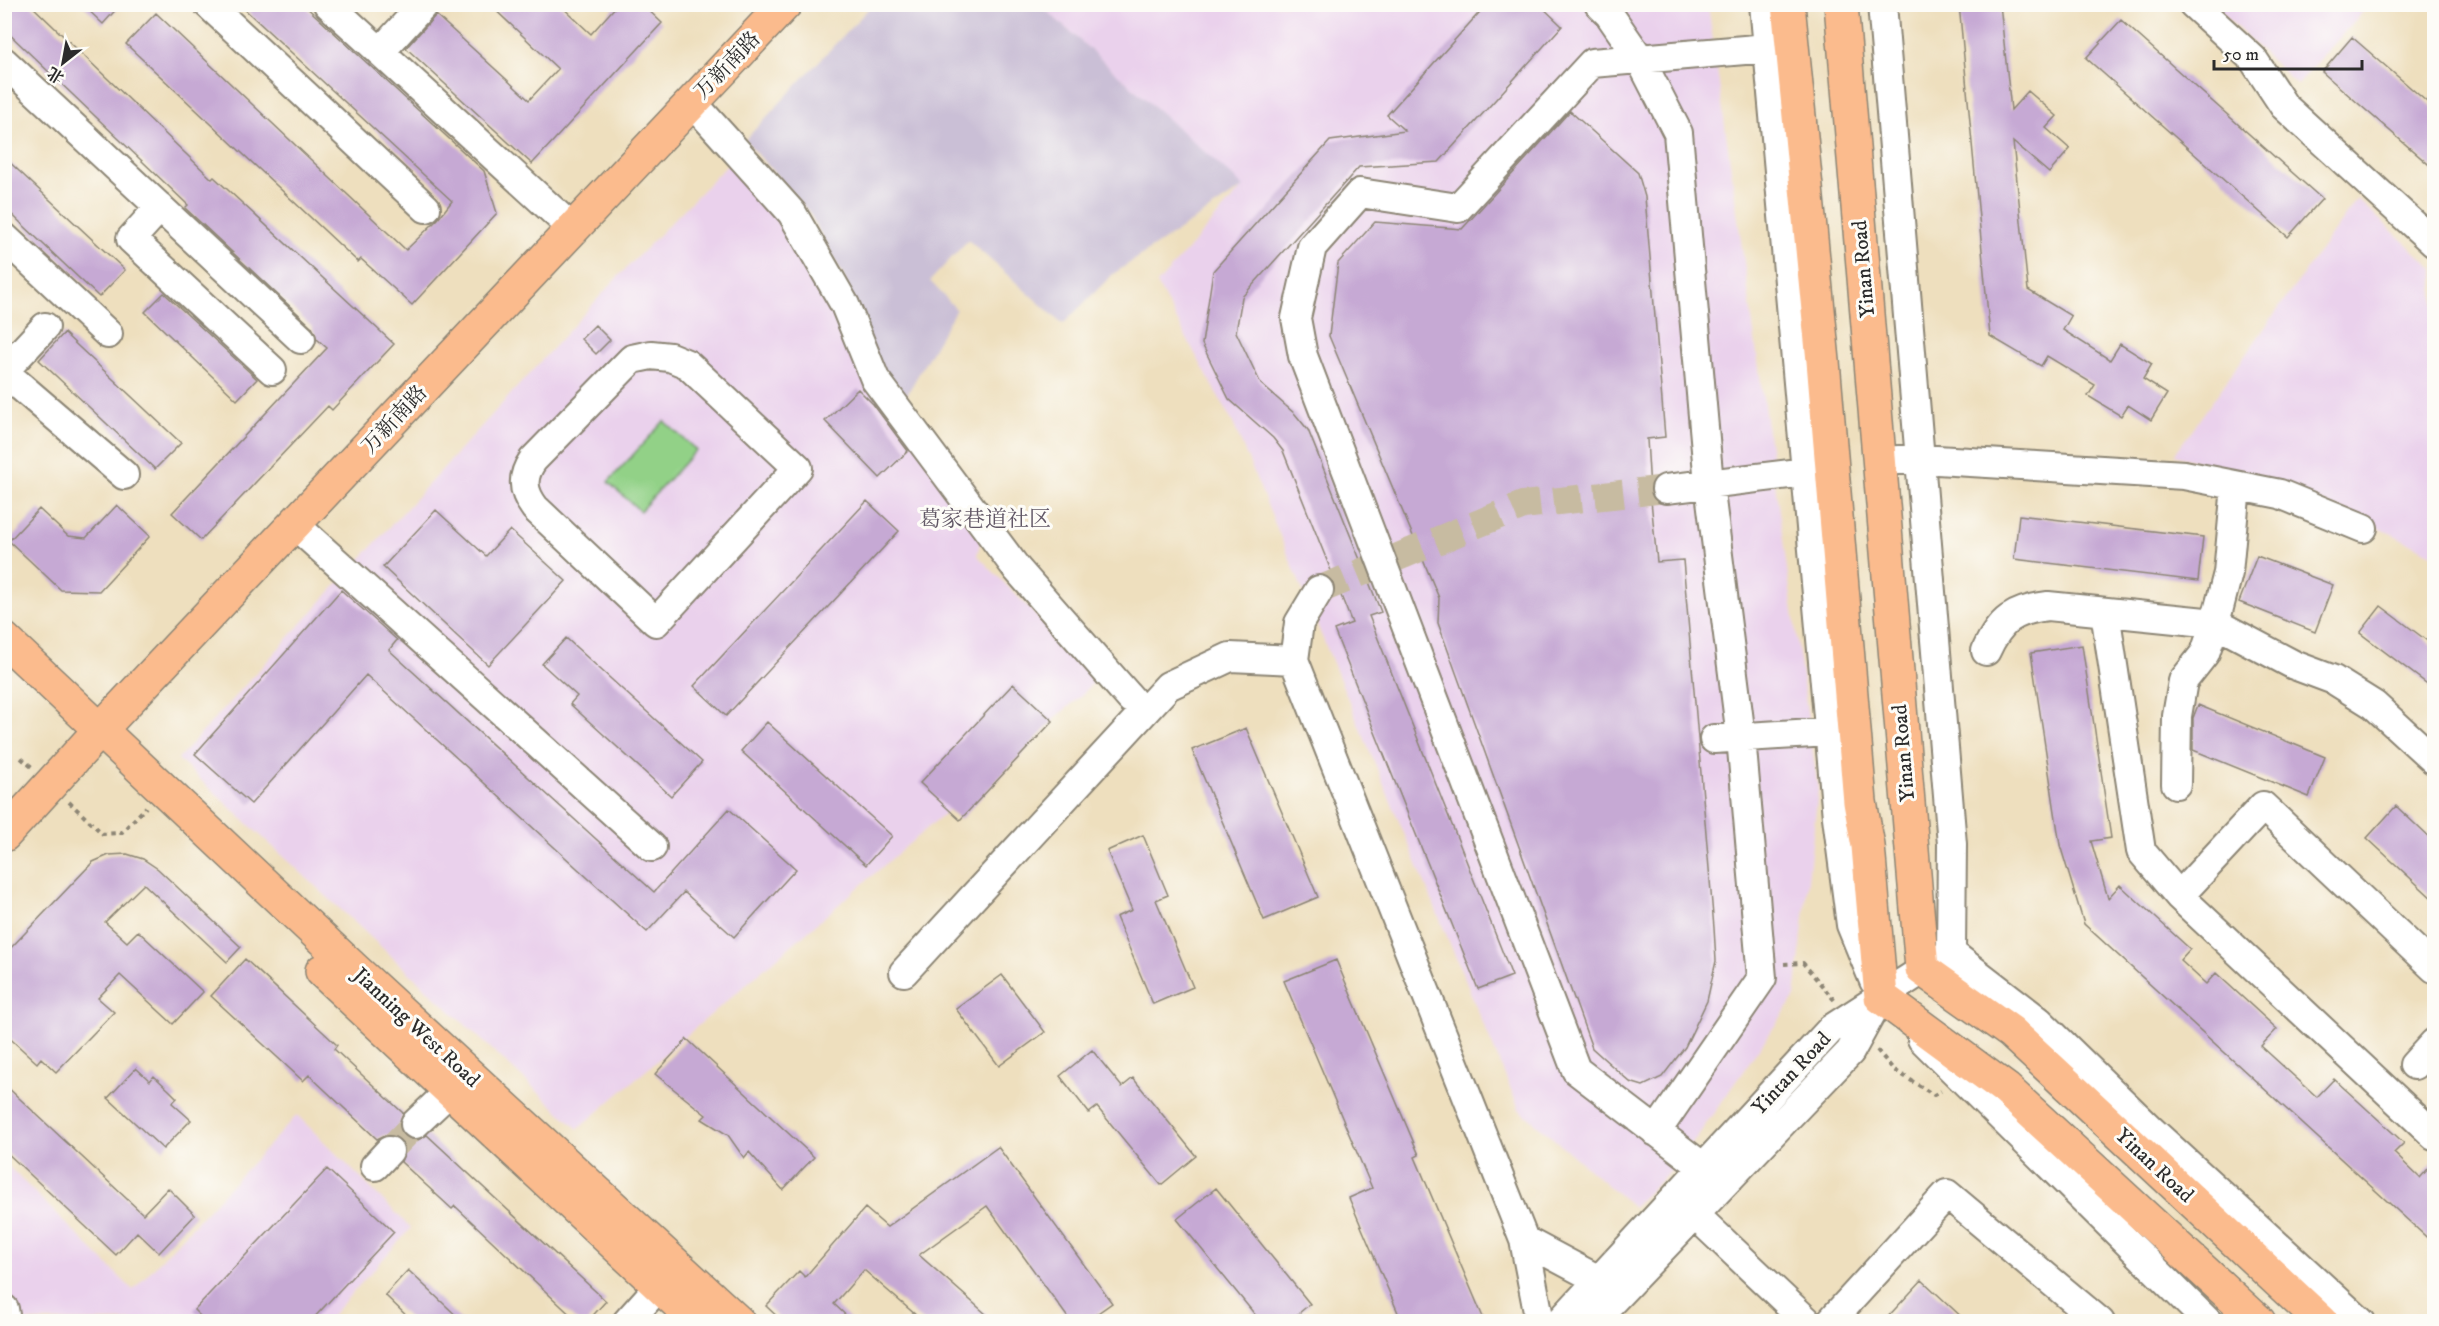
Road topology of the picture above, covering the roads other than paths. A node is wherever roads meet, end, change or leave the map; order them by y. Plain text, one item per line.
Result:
1 (208, 4) edge
2 (328, 4) edge
3 (424, 4) edge
4 (785, 4) edge
5 (1599, 4) edge
6 (1764, 4) edge
7 (1788, 4) edge
8 (1841, 4) edge
9 (1882, 4) edge
10 (2193, 4) edge
11 (1768, 48) junction
12 (380, 52) junction
13 (1640, 59) junction
14 (4, 62) edge
15 (692, 102) junction
16 (160, 207) junction
17 (426, 208) dead end
18 (573, 229) junction
19 (4, 237) edge
20 (2434, 243) edge
21 (45, 327) dead end
22 (108, 334) dead end
23 (301, 339) dead end
24 (633, 359) joint
25 (272, 370) dead end
26 (4, 371) edge
27 (1920, 459) junction
28 (1879, 461) junction
29 (1806, 472) junction
30 (124, 475) dead end
31 (1709, 483) junction
32 (2236, 486) junction
33 (1665, 489) tunnel mouth
34 (294, 524) junction
35 (2363, 528) dead end
36 (1319, 590) tunnel mouth
37 (2104, 612) junction
38 (2215, 623) junction
39 (4, 639) edge
40 (2250, 643) junction
41 (1986, 651) dead end
42 (2205, 653) junction
43 (1294, 660) junction
44 (4, 669) edge
45 (1131, 699) dead end
46 (1830, 732) junction
47 (93, 737) junction
48 (1727, 738) junction
49 (2434, 760) edge
50 (2176, 784) dead end
51 (4, 835) edge
52 (652, 847) dead end
53 (2179, 896) junction
54 (1951, 952) junction
55 (2434, 968) edge
56 (1922, 969) junction
57 (904, 972) dead end
58 (1881, 997) junction
59 (2038, 1021) junction
60 (2434, 1043) edge
61 (2036, 1055) junction
62 (2414, 1065) dead end
63 (450, 1090) junction
64 (415, 1124) tunnel mouth
65 (1656, 1132) junction
66 (2434, 1135) edge
67 (1702, 1167) junction
68 (1694, 1214) junction
69 (1524, 1240) junction
70 (1599, 1280) junction
71 (660, 1285) junction
72 (4, 1309) edge
73 (6, 1322) edge
74 (627, 1322) edge
75 (698, 1322) edge
76 (738, 1322) edge
77 (1540, 1322) edge
78 (1560, 1322) edge
79 (1592, 1322) edge
80 (1808, 1322) edge
81 (1830, 1322) edge
82 (2100, 1322) edge
83 (2208, 1322) edge
84 (2259, 1322) edge
85 (2322, 1322) edge
86 (2361, 1322) edge

1 - 17 street
2 - 12 street
3 - 12 street
4 - 15 main road, 万新南路
5 - 13 street
6 - 11 street
7 - 58 main road
8 - 28 main road, Yinan Road
9 - 27 street
10 - 20 street
11 - 13 street
11 - 29 street
12 - 18 street
13 - 31 street
13 - 65 street
14 - 16 street
15 - 18 main road, 万新南路
15 - 45 street
16 - 23 street
16 - 25 street
18 - 34 main road, 万新南路
19 - 22 street
21 - 26 street
24 - 24 street
26 - 30 street
27 - 28 street
27 - 32 street
27 - 54 street
28 - 56 main road, Yinan Road
29 - 31 street
29 - 46 street
31 - 33 street
31 - 48 street
32 - 35 street
32 - 38 street
34 - 47 main road, 万新南路
34 - 52 street
36 - 43 street
37 - 38 street
37 - 41 street
37 - 53 street
38 - 40 street
38 - 42 street
39 - 47 main road
40 - 42 street
40 - 49 street
42 - 50 street
43 - 57 street
43 - 69 street
44 - 47 main road
46 - 48 street
46 - 58 street
47 - 51 main road, 万新南路
47 - 63 main road, Jianning West Road
47 - 76 main road, Jianning West Road
48 - 65 street
53 - 55 street
53 - 66 street
54 - 56 street
54 - 59 street
56 - 58 street
56 - 61 main road, Yinan Road
58 - 67 street, Yintan Road
58 - 68 street, Yintan Road
58 - 83 street
58 - 84 main road
59 - 61 street
59 - 86 street
60 - 62 street
61 - 85 main road, Yinan Road
63 - 64 street
63 - 71 main road, Jianning West Road
65 - 67 street
67 - 70 street, Yintan Road
68 - 79 street, Yintan Road
68 - 80 street
69 - 70 street
69 - 77 street
70 - 78 street, Yintan Road
71 - 74 street
71 - 75 main road, Jianning West Road
72 - 73 street
81 - 82 street

